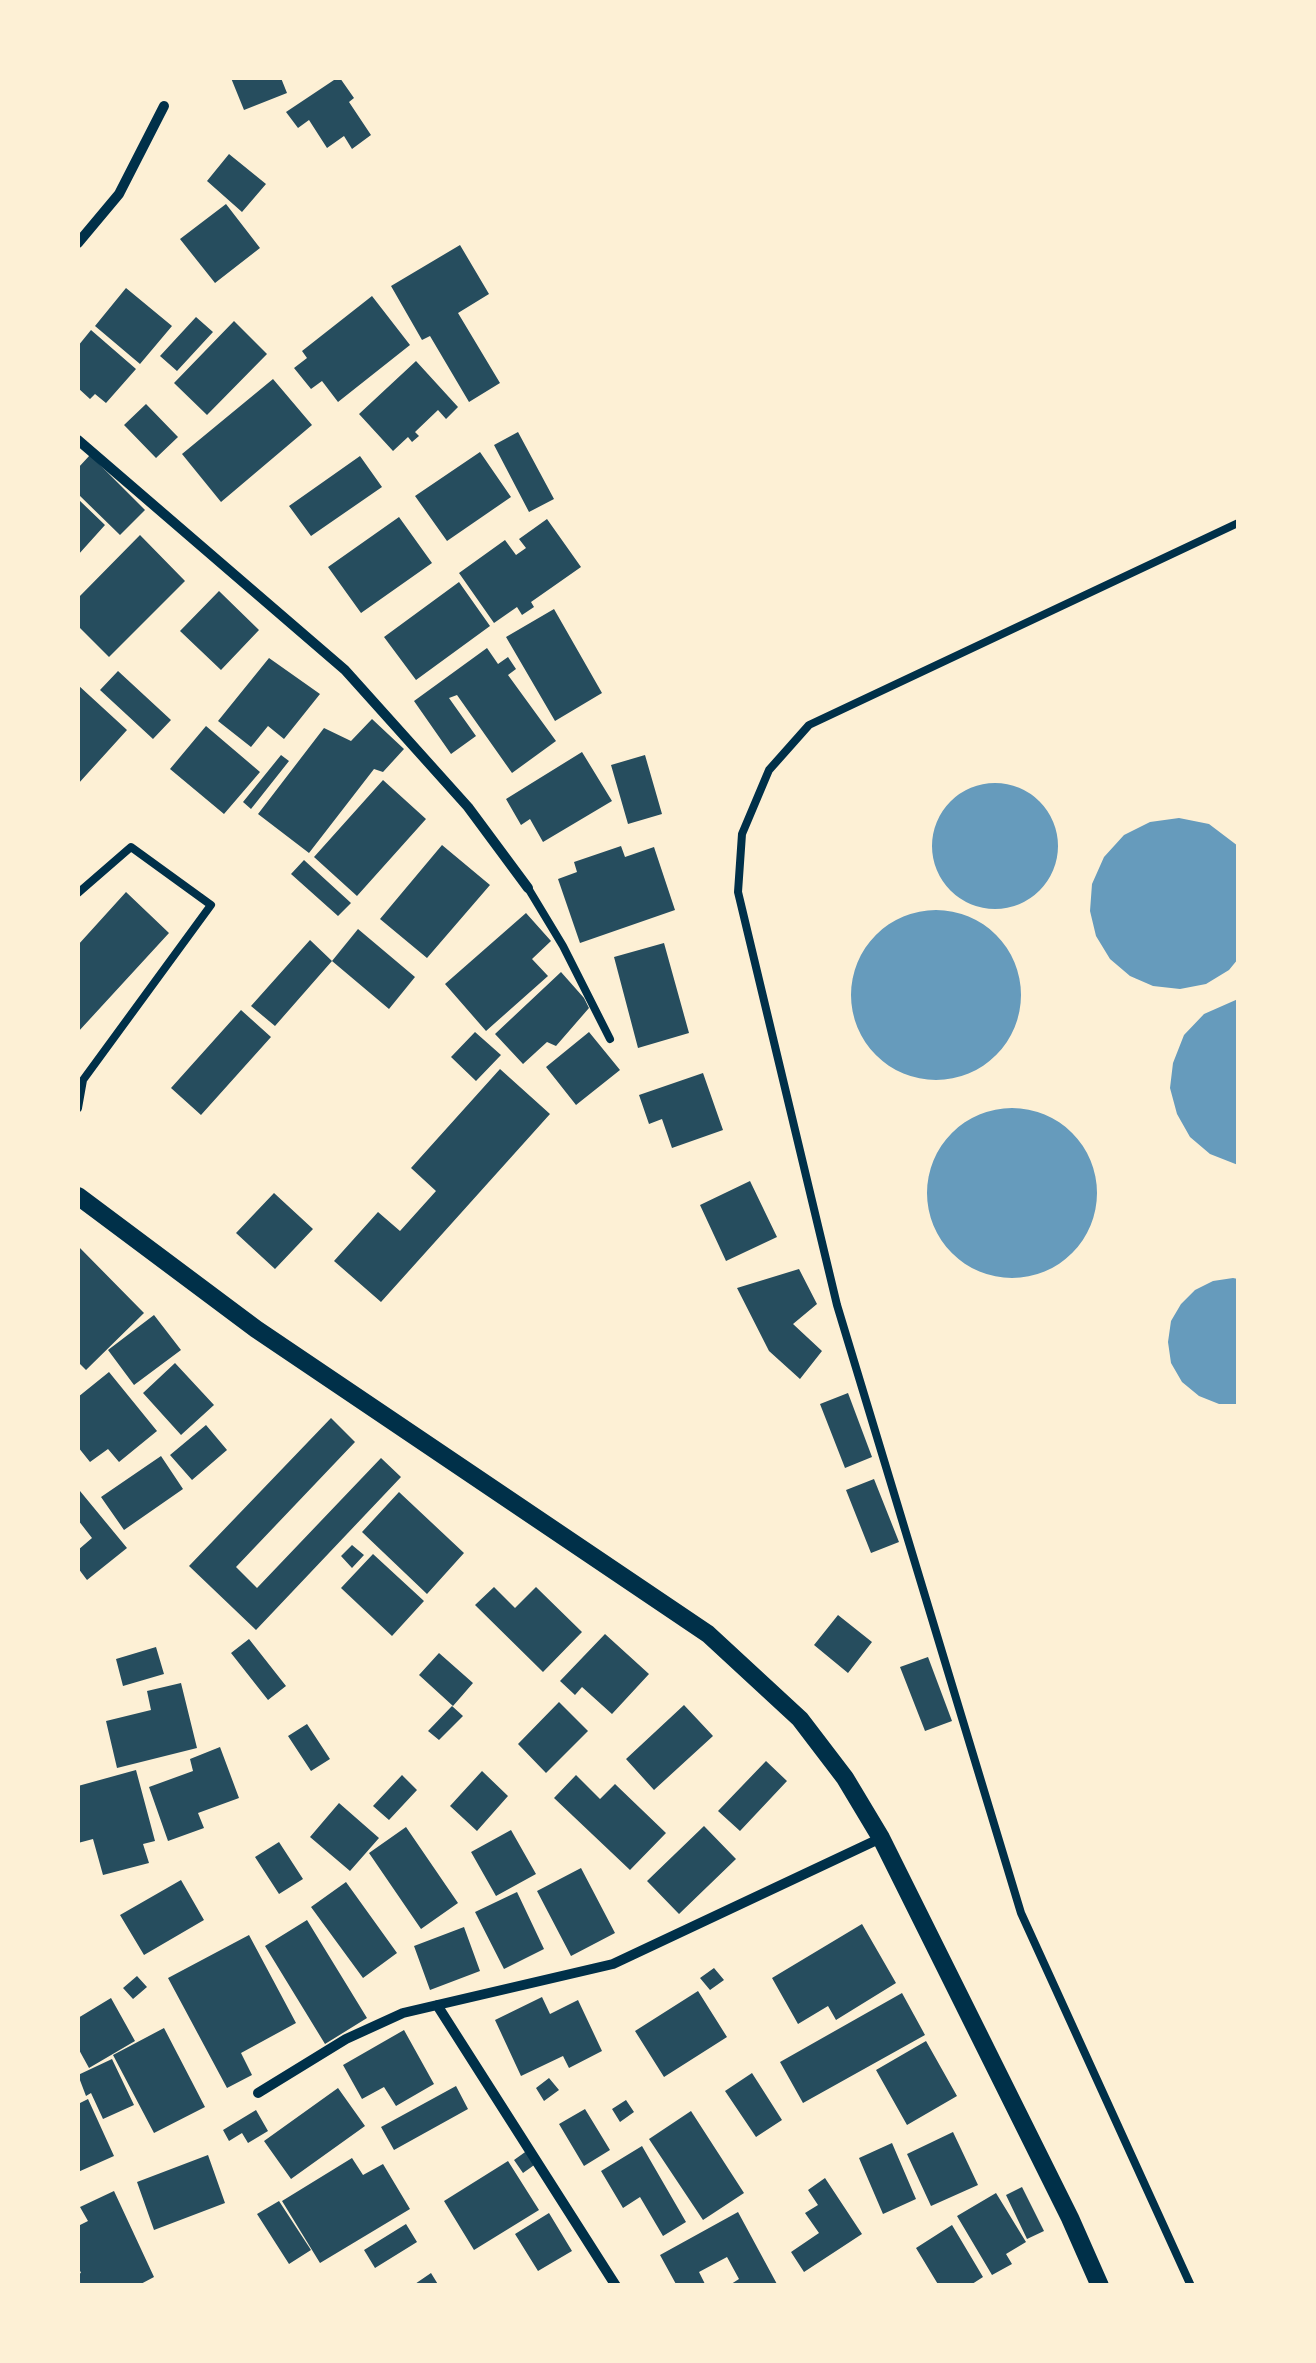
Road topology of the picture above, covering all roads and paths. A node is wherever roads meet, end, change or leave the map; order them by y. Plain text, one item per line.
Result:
1 (164, 106) dead end
2 (78, 243) edge
3 (78, 440) edge
4 (1238, 522) edge
5 (528, 888) joint
6 (78, 893) edge
7 (610, 1039) dead end
8 (80, 1077) edge
9 (78, 1108) edge
10 (78, 1196) edge
11 (882, 1838) junction
12 (437, 2005) junction
13 (258, 2093) dead end
14 (616, 2286) edge
15 (1100, 2286) edge
16 (1191, 2286) edge

1 - 2 street
3 - 5 street
4 - 16 lane
5 - 7 lane
6 - 8 lane
8 - 9 lane
10 - 11 street
11 - 12 street
11 - 15 street
12 - 13 street
12 - 14 street

